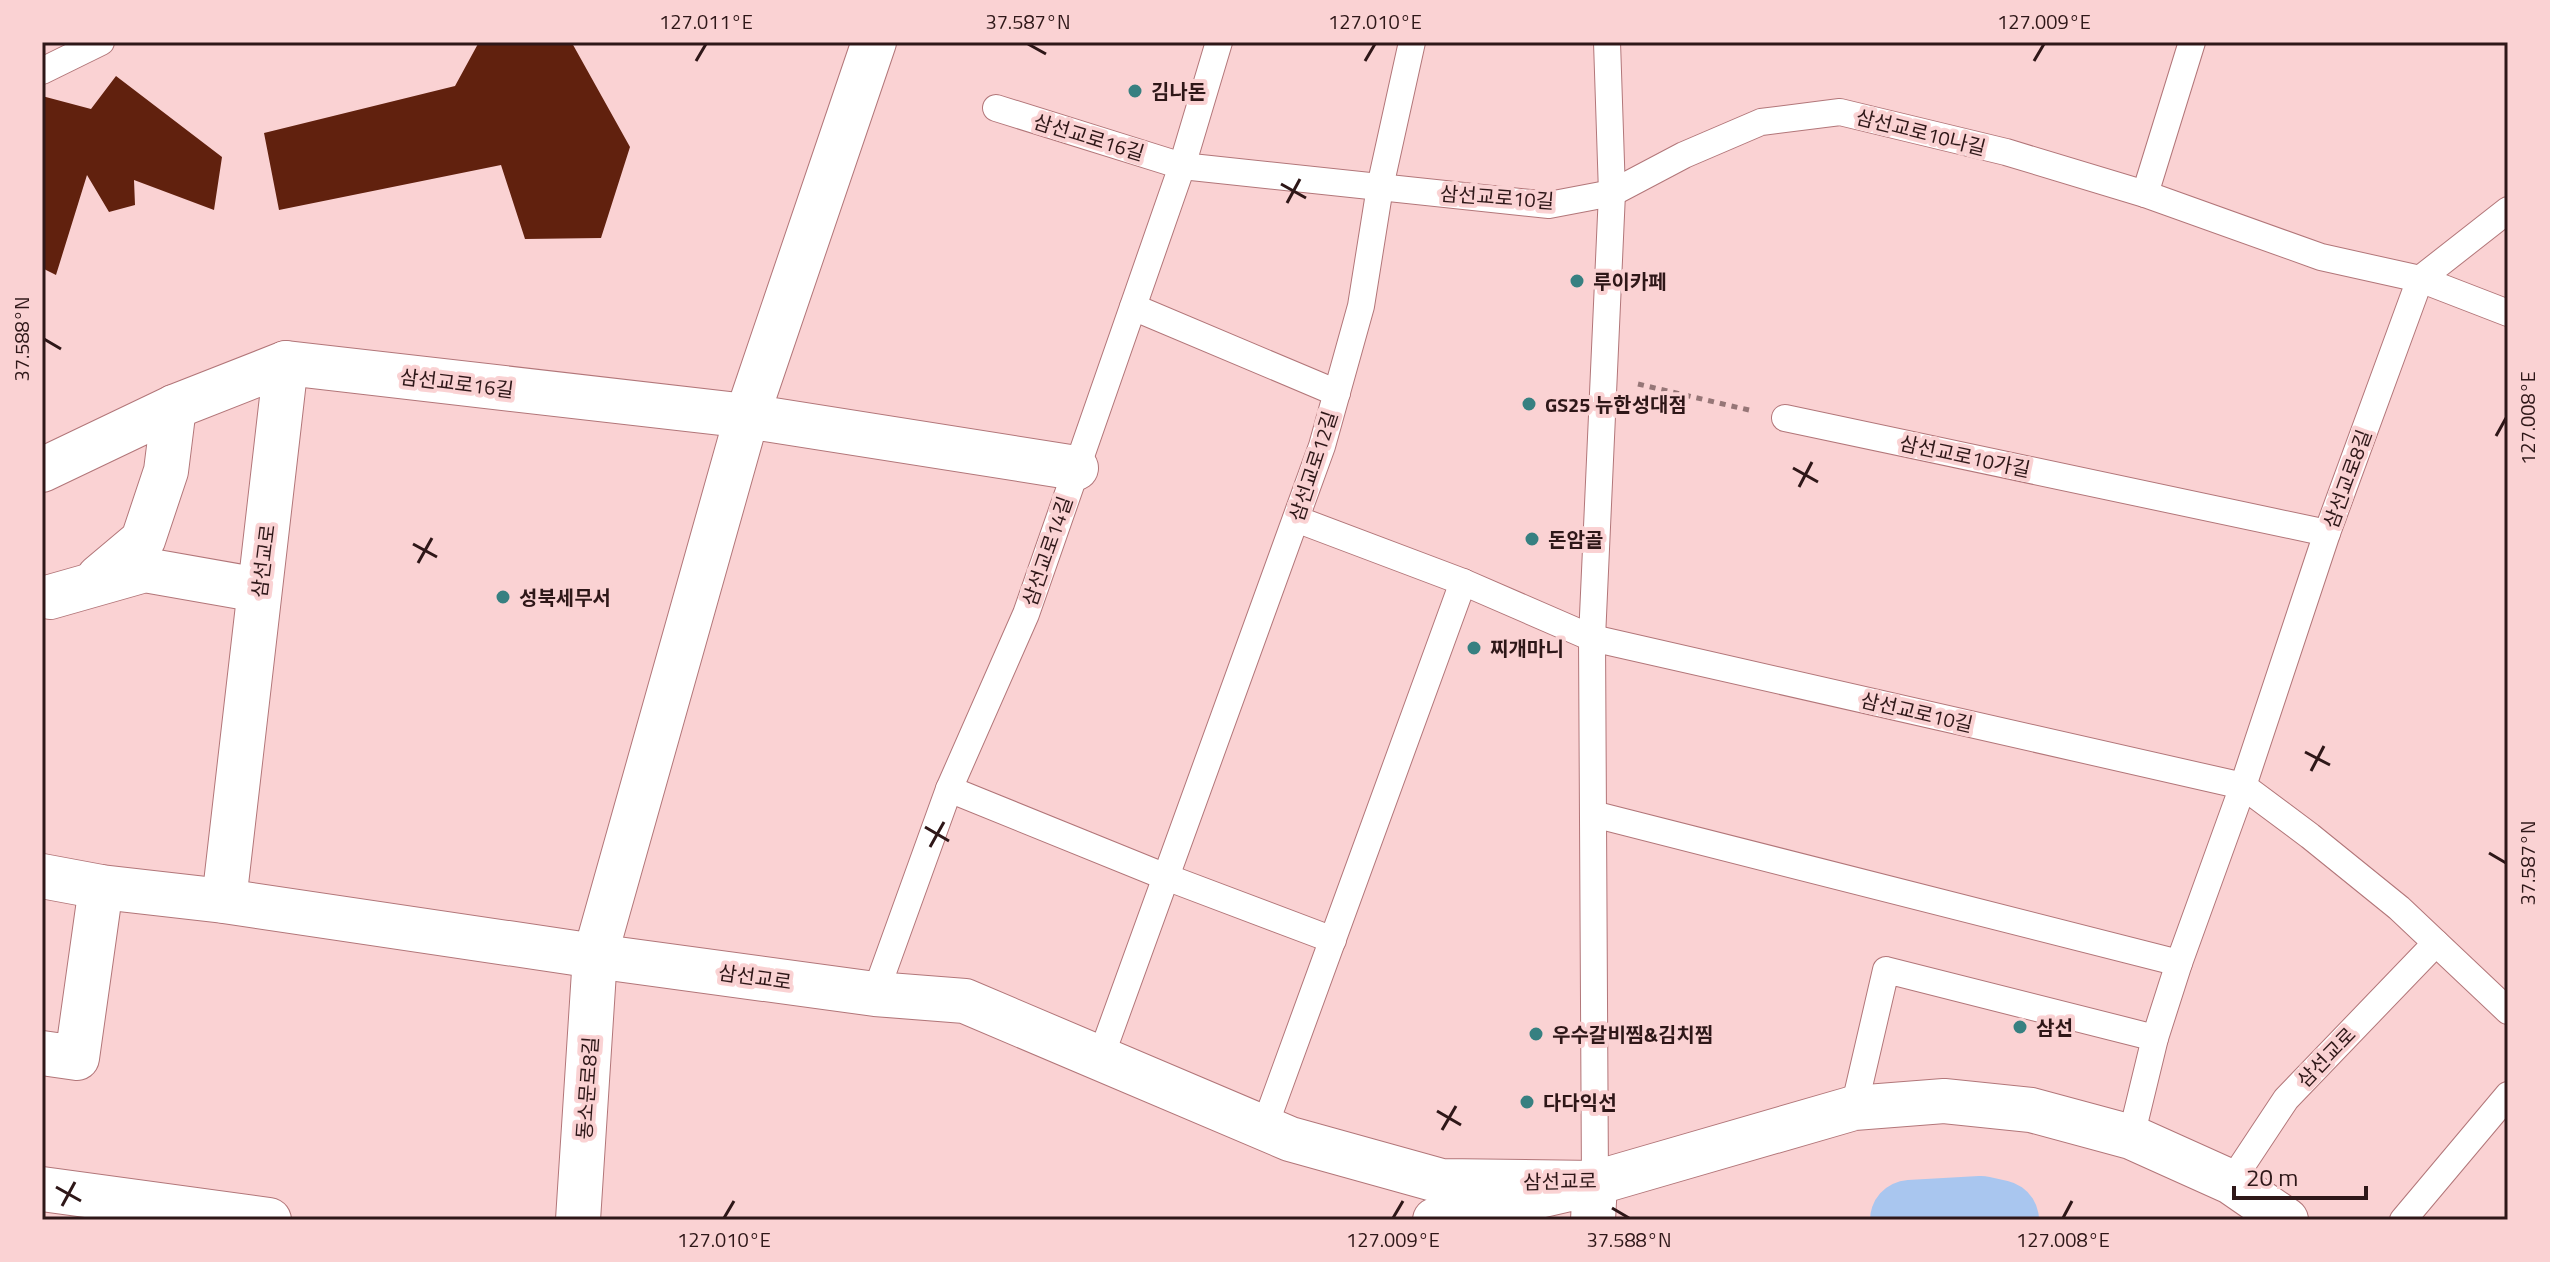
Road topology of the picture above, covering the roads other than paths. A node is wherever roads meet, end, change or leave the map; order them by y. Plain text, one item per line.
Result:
1 (101, 42) edge
2 (874, 42) edge
3 (1219, 42) edge
4 (1412, 42) edge
5 (1607, 42) edge
6 (2192, 42) edge
7 (42, 71) edge
8 (996, 108) dead end
9 (1182, 166) junction
10 (1380, 187) junction
11 (1612, 193) junction
12 (2145, 194) junction
13 (2508, 210) edge
14 (2420, 279) junction
15 (1133, 307) junction
16 (2508, 313) edge
17 (286, 363) junction
18 (1337, 393) junction
19 (174, 407) junction
20 (747, 416) junction
21 (1785, 418) road end
22 (1076, 468) junction
23 (42, 470) edge
24 (1296, 519) junction
25 (2327, 533) junction
26 (1463, 582) junction
27 (259, 590) junction
28 (1592, 638) junction
29 (2243, 786) junction
30 (949, 789) junction
31 (1593, 814) junction
32 (42, 876) edge
33 (1166, 877) junction
34 (101, 887) junction
35 (224, 901) junction
36 (1333, 940) junction
37 (2436, 943) junction
38 (595, 956) junction
39 (2179, 963) junction
40 (875, 994) junction
41 (2508, 1011) edge
42 (2155, 1038) junction
43 (59, 1056) edge
44 (1100, 1059) junction
45 (2508, 1095) edge
46 (1854, 1108) junction
47 (1264, 1128) junction
48 (2131, 1137) junction
49 (2231, 1182) junction
50 (42, 1189) edge
51 (1594, 1206) edge
52 (269, 1220) edge
53 (578, 1220) edge
54 (1435, 1220) edge
55 (2286, 1220) edge
56 (2403, 1220) edge

1 - 7 lane
2 - 20 street
3 - 9 lane, 삼선교로14길
4 - 10 lane, 삼선교로12길
5 - 11 lane
6 - 12 lane
8 - 9 lane, 삼선교로16길
9 - 10 lane
9 - 15 lane, 삼선교로14길
10 - 11 lane, 삼선교로10길
10 - 18 lane, 삼선교로12길
11 - 12 lane, 삼선교로10나길
11 - 28 lane
12 - 14 lane, 삼선교로10나길
13 - 14 lane
14 - 16 lane, 삼선교로10나길
14 - 25 lane, 삼선교로8길
15 - 18 lane
15 - 22 lane, 삼선교로14길
17 - 19 street, 삼선교로16길
17 - 20 street, 삼선교로16길
17 - 27 street, 삼선교로
18 - 24 lane, 삼선교로12길
19 - 23 street, 삼선교로16길
19 - 27 street
20 - 22 street, 삼선교로16길
20 - 38 street
21 - 25 lane, 삼선교로10가길
22 - 30 lane, 삼선교로14길
24 - 26 lane, 삼선교로10길
24 - 33 lane, 삼선교로12길
25 - 29 lane, 삼선교로8길
26 - 28 lane, 삼선교로10길
26 - 36 lane
27 - 35 street, 삼선교로
28 - 29 lane, 삼선교로10길
28 - 31 lane
29 - 37 lane
29 - 39 lane, 삼선교로8길
30 - 33 lane
30 - 40 lane, 삼선교로14길
31 - 39 lane
31 - 51 lane
32 - 34 street, 삼선교로
33 - 36 lane
33 - 44 lane, 삼선교로12길
34 - 35 street, 삼선교로
34 - 43 street
35 - 38 street, 삼선교로
36 - 47 lane
37 - 41 lane
37 - 49 lane, 삼선교로
38 - 40 street, 삼선교로
38 - 53 street, 동소문로8길
39 - 42 lane, 삼선교로8길
40 - 44 street, 삼선교로
42 - 46 lane
42 - 48 lane, 삼선교로8길
44 - 47 street, 삼선교로
45 - 56 lane
46 - 48 street, 삼선교로
46 - 51 street, 삼선교로
47 - 51 street, 삼선교로
48 - 49 street, 삼선교로
49 - 55 street, 삼선교로
50 - 52 street
51 - 54 street

